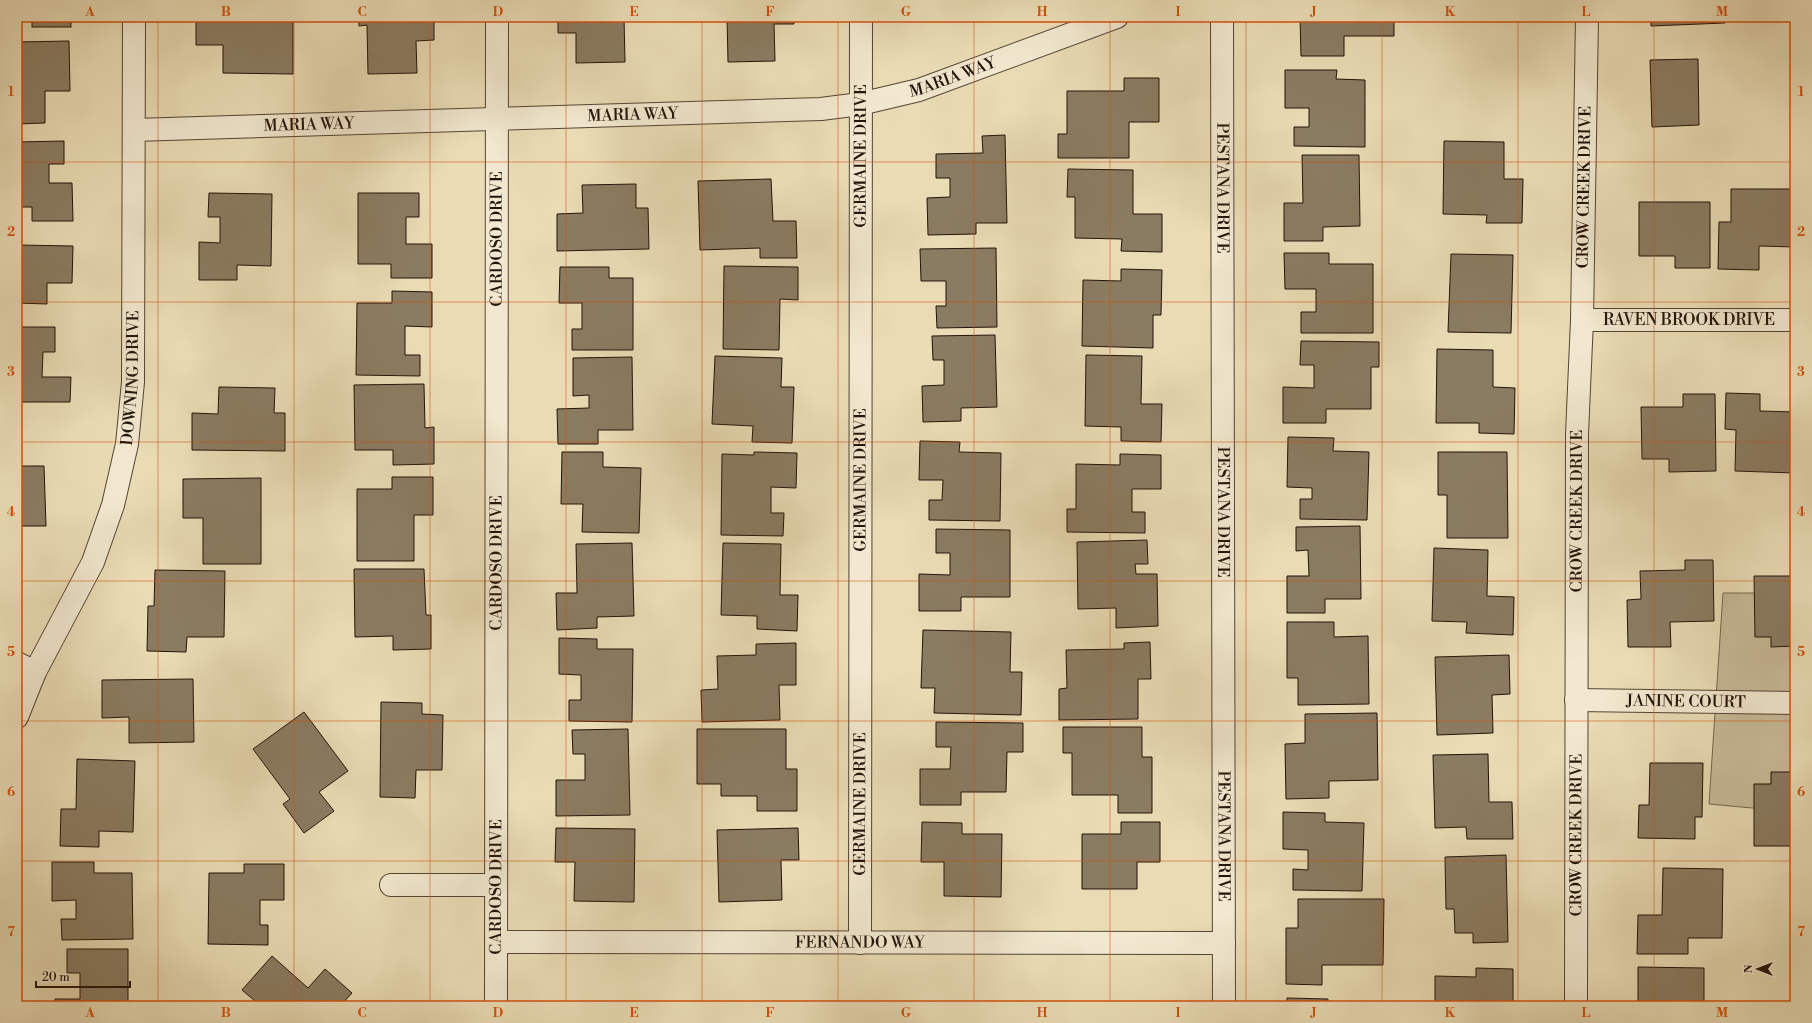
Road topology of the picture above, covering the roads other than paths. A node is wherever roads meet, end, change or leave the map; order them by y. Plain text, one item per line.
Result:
1 (134, 17) edge
2 (497, 17) edge
3 (860, 17) edge
4 (1117, 17) edge
5 (1222, 17) edge
6 (1587, 17) edge
7 (860, 104) junction
8 (496, 120) junction
9 (134, 130) junction
10 (1582, 320) junction
11 (1795, 320) edge
12 (26, 667) edge
13 (1576, 700) junction
14 (1795, 703) edge
15 (17, 717) edge
16 (391, 885) dead end
17 (496, 885) junction
18 (496, 942) junction
19 (860, 943) junction
20 (1224, 943) junction
21 (496, 1006) edge
22 (1224, 1006) edge
23 (1576, 1006) edge

1 - 9 street, DOWNING DRIVE
2 - 8 street, CARDOSO DRIVE
3 - 7 street, GERMAINE DRIVE
4 - 7 street, MARIA WAY
5 - 20 street, PESTANA DRIVE
6 - 10 street, CROW CREEK DRIVE
7 - 8 street, MARIA WAY
7 - 19 street, GERMAINE DRIVE
8 - 9 street, MARIA WAY
8 - 17 street, CARDOSO DRIVE
9 - 12 street, DOWNING DRIVE
10 - 11 street, RAVEN BROOK DRIVE
10 - 13 street, CROW CREEK DRIVE
12 - 15 street, DOWNING DRIVE
13 - 14 street, JANINE COURT
13 - 23 street, CROW CREEK DRIVE
16 - 17 street
17 - 18 street, CARDOSO DRIVE
18 - 19 street, FERNANDO WAY
18 - 21 street, CARDOSO DRIVE
19 - 20 street, FERNANDO WAY
20 - 22 street, PESTANA DRIVE

